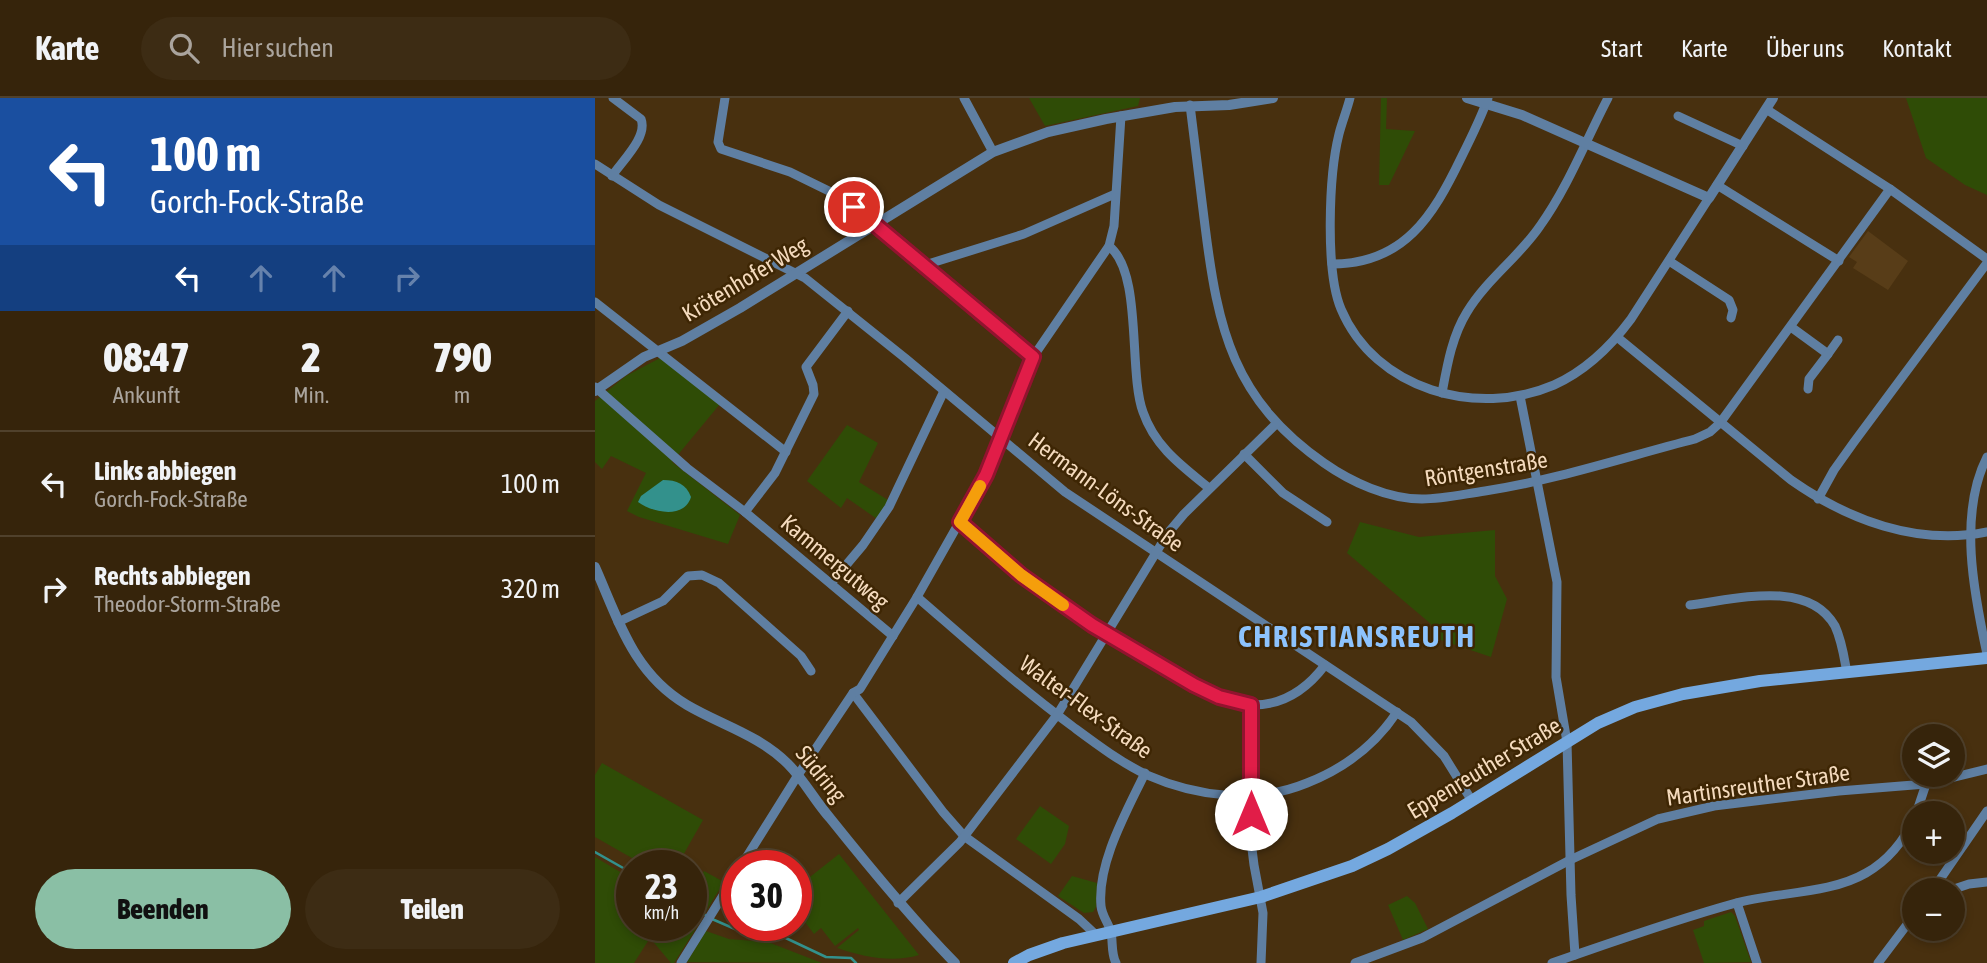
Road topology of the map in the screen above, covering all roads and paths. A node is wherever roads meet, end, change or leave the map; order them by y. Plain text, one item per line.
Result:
1 (613, 98) edge
2 (725, 98) edge
3 (964, 98) edge
4 (1273, 98) edge
5 (1350, 98) edge
6 (1467, 98) edge
7 (1608, 98) edge
8 (1773, 98) edge
9 (1487, 101) edge
10 (1190, 105) junction
11 (1766, 109) junction
12 (1121, 116) junction
13 (1678, 116) dead end
14 (1584, 143) junction
15 (1743, 146) junction
16 (993, 152) junction
17 (595, 164) edge
18 (612, 176) junction
19 (1717, 185) junction
20 (1889, 189) junction
21 (1115, 194) junction
22 (1709, 198) junction
23 (874, 223) junction
24 (1109, 246) junction
25 (1669, 261) junction
26 (1839, 261) junction
27 (1987, 261) edge
28 (1332, 264) junction
29 (925, 265) junction
30 (797, 273) junction
31 (595, 302) edge
32 (848, 311) junction
33 (1731, 318) dead end
34 (1791, 327) junction
35 (1617, 337) junction
36 (1838, 340) dead end
37 (660, 352) junction
38 (1828, 354) junction
39 (1033, 357) junction
40 (596, 389) edge
41 (1808, 389) dead end
42 (944, 391) junction
43 (1442, 394) junction
44 (1520, 396) junction
45 (1720, 423) junction
46 (1276, 424) junction
47 (1001, 439) junction
48 (786, 452) junction
49 (1244, 454) junction
50 (1987, 457) edge
51 (1539, 482) junction
52 (1209, 488) junction
53 (1818, 499) junction
54 (745, 512) junction
55 (960, 522) junction
56 (1327, 522) dead end
57 (1987, 532) edge
58 (1971, 536) junction
59 (1156, 553) junction
60 (595, 567) edge
61 (831, 583) junction
62 (917, 597) junction
63 (1690, 605) dead end
64 (618, 622) junction
65 (1107, 634) junction
66 (893, 636) junction
67 (1987, 656) edge
68 (1325, 665) junction
69 (811, 670) dead end
70 (1847, 673) junction
71 (853, 693) junction
72 (1251, 705) junction
73 (1397, 712) junction
74 (1057, 715) junction
75 (1567, 742) junction
76 (1987, 769) edge
77 (1145, 774) junction
78 (1965, 774) edge
79 (798, 775) junction
80 (1902, 786) edge
81 (1251, 796) junction
82 (1472, 801) junction
83 (1986, 815) edge
84 (964, 836) junction
85 (1902, 840) edge
86 (1965, 845) edge
87 (751, 850) edge
88 (1570, 860) junction
89 (1954, 864) edge
90 (1987, 882) edge
91 (1969, 884) junction
92 (1965, 885) edge
93 (1261, 897) junction
94 (721, 899) edge
95 (898, 903) junction
96 (1737, 903) junction
97 (1110, 931) junction
98 (1902, 931) edge
99 (1095, 934) junction
100 (1575, 955) junction
101 (681, 963) edge
102 (955, 963) edge
103 (1014, 963) edge
104 (1116, 963) edge
105 (1261, 963) edge
106 (1355, 963) edge
107 (1552, 963) edge
108 (1756, 963) edge
109 (1878, 963) edge

1 - 18 street
2 - 23 street
3 - 16 street
4 - 10 street, Krötenhofer Weg
5 - 28 street
6 - 9 street
7 - 14 street
8 - 11 street
9 - 14 street
9 - 28 street
10 - 12 street, Krötenhofer Weg
10 - 46 street, Röntgenstraße
11 - 15 street
11 - 20 street
12 - 16 street, Krötenhofer Weg
12 - 21 street
13 - 15 street
14 - 22 street
14 - 43 street
15 - 19 street
16 - 23 street, Krötenhofer Weg
17 - 18 street, Hermann-Löns-Straße
18 - 30 street, Hermann-Löns-Straße
19 - 22 street
19 - 26 street
20 - 26 street, Röntgenstraße
20 - 27 street
21 - 24 street
21 - 29 street
22 - 25 street
23 - 29 street
23 - 30 street, Krötenhofer Weg
24 - 39 street
24 - 52 street
25 - 33 street
25 - 35 street
26 - 34 street, Röntgenstraße
27 - 53 street
28 - 43 street
29 - 39 street
30 - 32 street, Hermann-Löns-Straße
30 - 37 street, Krötenhofer Weg
31 - 37 street
32 - 42 street, Hermann-Löns-Straße
32 - 48 street
34 - 38 street
34 - 45 street, Röntgenstraße
35 - 44 street
35 - 45 street
36 - 38 street
37 - 40 street, Krötenhofer Weg
37 - 48 street
38 - 41 street
39 - 47 street
40 - 54 street, Kammergutweg
42 - 47 street, Hermann-Löns-Straße
42 - 61 street
43 - 44 street
44 - 51 street
45 - 51 street, Röntgenstraße
45 - 53 street
46 - 49 street
46 - 51 street, Röntgenstraße
47 - 55 street
47 - 59 street, Hermann-Löns-Straße
48 - 54 street
49 - 52 street
49 - 56 street
50 - 58 street
51 - 75 street
52 - 59 street
53 - 58 street
54 - 61 street, Kammergutweg
55 - 62 street
55 - 65 street
57 - 58 street
58 - 67 street
59 - 65 street
59 - 68 street, Hermann-Löns-Straße
60 - 64 street, Südring
61 - 66 street, Kammergutweg
62 - 66 street
62 - 74 street, Walter-Flex-Straße
63 - 70 street
64 - 69 street
64 - 79 street, Südring
65 - 72 street
65 - 74 street
66 - 71 street, Kammergutweg
67 - 70 main road, Eppenreuther Straße
68 - 72 street
68 - 73 street, Hermann-Löns-Straße
70 - 75 main road, Eppenreuther Straße
71 - 79 street, Kammergutweg
71 - 84 street
72 - 81 street
73 - 81 street, Walter-Flex-Straße
73 - 82 street, Hermann-Löns-Straße
74 - 77 street, Walter-Flex-Straße
74 - 84 street
75 - 82 main road, Eppenreuther Straße
75 - 88 street
76 - 78 street, Martinsreuther Straße
77 - 81 street, Walter-Flex-Straße
77 - 97 street
79 - 87 street, Kammergutweg
79 - 95 street, Südring
80 - 88 street, Martinsreuther Straße
81 - 93 street
82 - 93 main road, Eppenreuther Straße
83 - 86 street
84 - 95 street
84 - 99 street
85 - 96 street
88 - 100 street
88 - 106 street, Martinsreuther Straße
89 - 91 street
90 - 91 street
91 - 92 street
93 - 97 main road, Eppenreuther Straße
93 - 105 street
94 - 101 street
95 - 102 street, Südring
96 - 100 street
96 - 108 street
97 - 99 main road, Eppenreuther Straße
97 - 104 street
98 - 109 street
99 - 103 main road, Eppenreuther Straße
100 - 107 street

